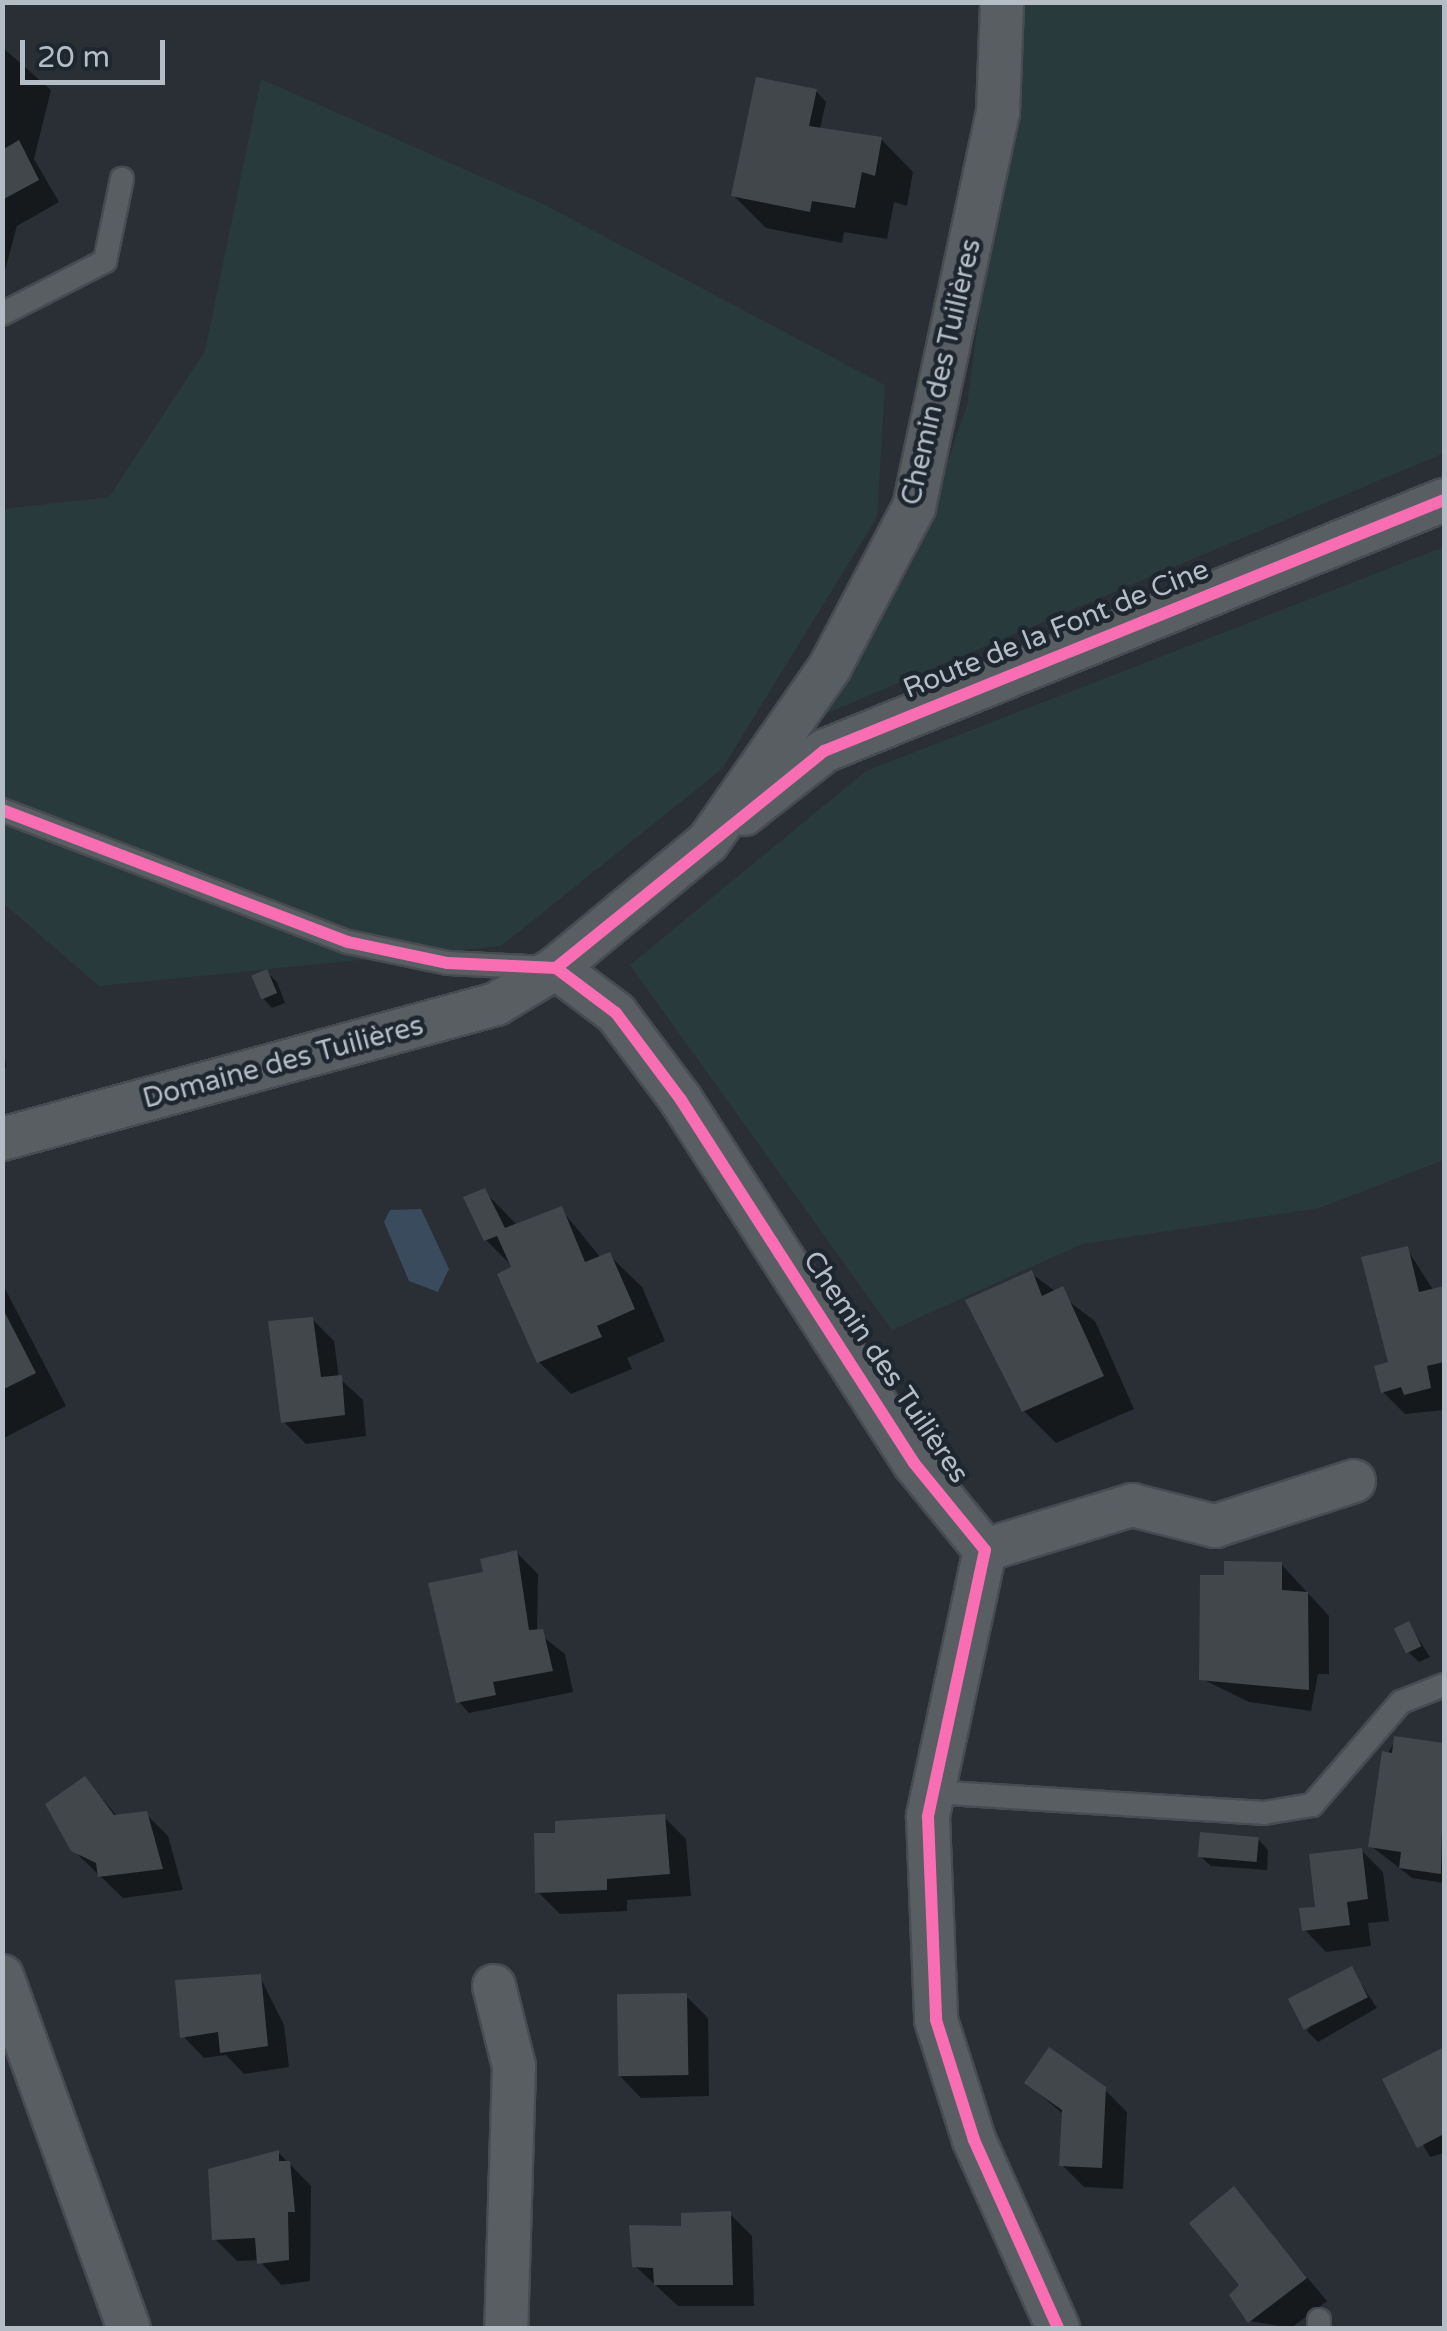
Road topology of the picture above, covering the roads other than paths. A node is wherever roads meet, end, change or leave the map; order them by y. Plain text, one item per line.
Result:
1 (1002, 2) edge
2 (122, 179) dead end
3 (2, 314) edge
4 (1444, 500) edge
5 (2, 810) edge
6 (708, 842) junction
7 (556, 968) junction
8 (2, 1139) edge
9 (1354, 1482) dead end
10 (985, 1550) junction
11 (1444, 1685) edge
12 (931, 1792) junction
13 (2, 1976) edge
14 (494, 1986) dead end
15 (130, 2328) edge
16 (506, 2328) edge
17 (1058, 2328) edge

1 - 6 street, Chemin des Tuilières
2 - 3 lane
4 - 6 street, Route de la Font de Cine
5 - 7 lane
6 - 7 street, Chemin des Tuilières
7 - 8 street, Domaine des Tuilières
7 - 10 street, Chemin des Tuilières
9 - 10 street
10 - 12 street
11 - 12 lane
12 - 17 street
13 - 15 street
14 - 16 street

